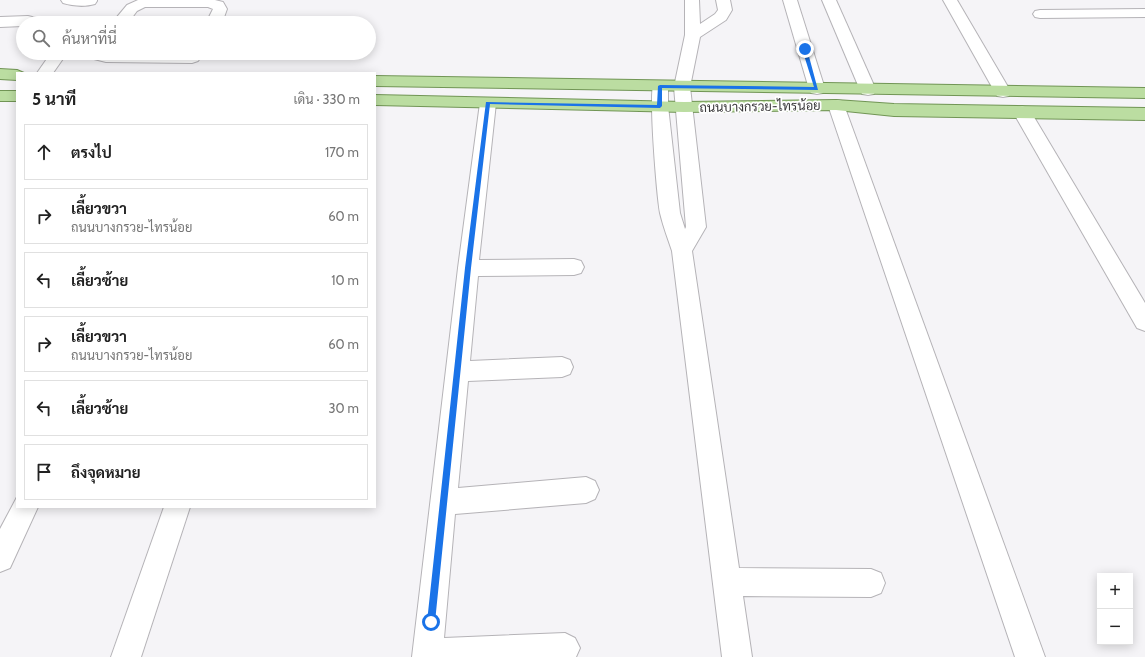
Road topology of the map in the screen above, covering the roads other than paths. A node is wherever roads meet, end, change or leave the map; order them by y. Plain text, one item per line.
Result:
1 (68, 0) edge
2 (692, 0) edge
3 (723, 0) edge
4 (790, 0) edge
5 (829, 0) edge
6 (950, 0) edge
7 (90, 1) edge
8 (1145, 13) edge
9 (1040, 14) dead end
10 (127, 16) edge
11 (218, 16) edge
12 (16, 21) edge
13 (0, 22) edge
14 (693, 35) junction
15 (55, 60) edge
16 (192, 60) edge
17 (46, 72) edge
18 (185, 72) edge
19 (0, 74) edge
20 (16, 74) edge
21 (376, 80) edge
22 (660, 86) junction
23 (682, 87) junction
24 (817, 89) junction
25 (868, 90) junction
26 (1003, 92) junction
27 (1145, 93) edge
28 (0, 96) edge
29 (16, 96) edge
30 (376, 100) edge
31 (488, 103) junction
32 (836, 105) junction
33 (660, 106) junction
34 (684, 107) junction
35 (1022, 112) junction
36 (1145, 114) edge
37 (682, 251) junction
38 (574, 267) dead end
39 (468, 268) junction
40 (1145, 322) edge
41 (562, 367) dead end
42 (458, 371) junction
43 (586, 490) dead end
44 (443, 502) junction
45 (24, 508) edge
46 (177, 508) edge
47 (0, 558) edge
48 (728, 582) junction
49 (870, 583) dead end
50 (565, 648) dead end
51 (427, 655) edge
52 (126, 657) edge
53 (737, 657) edge
54 (1030, 657) edge

1 - 7 street
2 - 14 street
3 - 14 street
4 - 24 street
5 - 25 street
6 - 26 street
8 - 9 street
10 - 11 street
12 - 13 street
14 - 23 street
15 - 17 street
16 - 18 street
19 - 20 main road
21 - 22 main road, ถนนบางกรวย-ไทรน้อย
22 - 23 main road, ถนนบางกรวย-ไทรน้อย
22 - 33 street
23 - 24 main road, ถนนบางกรวย-ไทรน้อย
23 - 34 street
24 - 25 main road, ถนนบางกรวย-ไทรน้อย
25 - 26 main road, ถนนบางกรวย-ไทรน้อย
26 - 27 main road, ถนนบางกรวย-ไทรน้อย
28 - 29 main road
30 - 31 main road, ถนนบางกรวย-ไทรน้อย
31 - 33 main road, ถนนบางกรวย-ไทรน้อย
31 - 39 street
32 - 34 main road, ถนนบางกรวย-ไทรน้อย
32 - 35 main road, ถนนบางกรวย-ไทรน้อย
32 - 54 street
33 - 34 main road, ถนนบางกรวย-ไทรน้อย
33 - 37 street
34 - 37 street
35 - 36 main road, ถนนบางกรวย-ไทรน้อย
35 - 40 street
37 - 48 street
38 - 39 street
39 - 42 street
41 - 42 street
42 - 44 street
43 - 44 street
44 - 51 street
45 - 47 street
46 - 52 street
48 - 49 street
48 - 53 street
50 - 51 street

